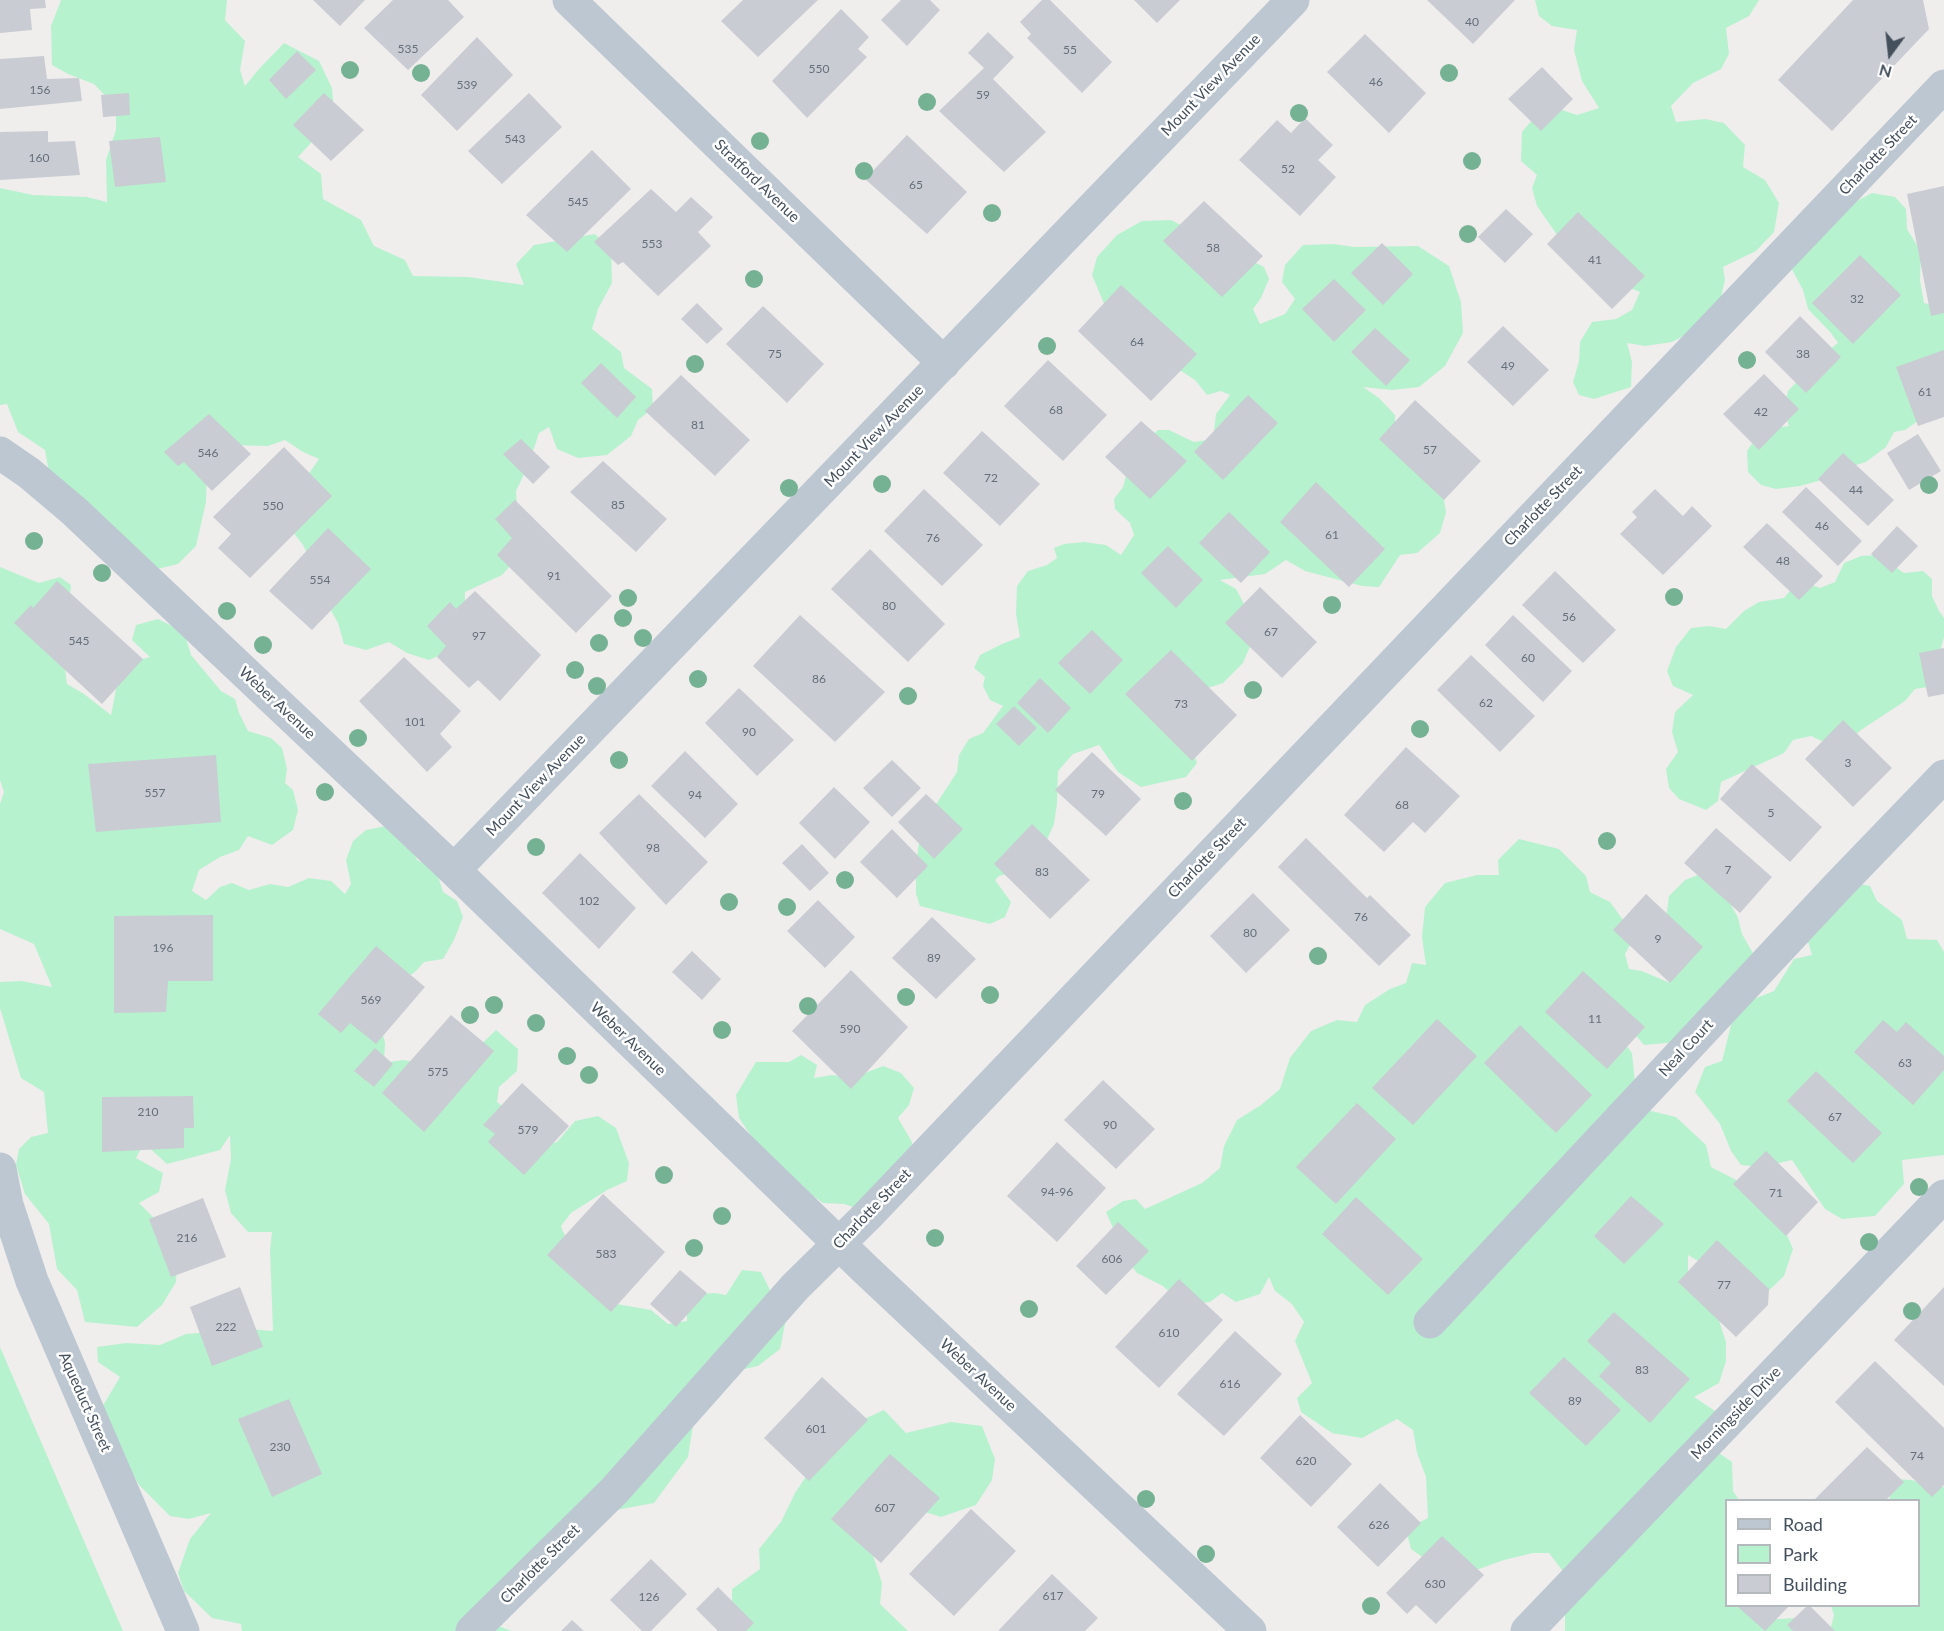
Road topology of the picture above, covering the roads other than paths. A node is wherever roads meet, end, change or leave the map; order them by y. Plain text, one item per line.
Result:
1 (569, 0) edge
2 (1293, 0) edge
3 (1944, 86) edge
4 (944, 363) junction
5 (0, 453) edge
6 (1944, 776) edge
7 (454, 870) junction
8 (0, 1169) edge
9 (1944, 1196) edge
10 (839, 1244) junction
11 (1430, 1322) dead end
12 (183, 1631) edge
13 (472, 1631) edge
14 (1250, 1631) edge
15 (1527, 1631) edge

1 - 4 street, Stratford Avenue
2 - 4 street, Mount View Avenue
3 - 10 street, Charlotte Street
4 - 7 street, Mount View Avenue
5 - 7 street, Weber Avenue
6 - 11 street, Neal Court
7 - 10 street, Weber Avenue
8 - 12 street, Aqueduct Street
9 - 15 street, Morningside Drive
10 - 13 street, Charlotte Street
10 - 14 street, Weber Avenue

